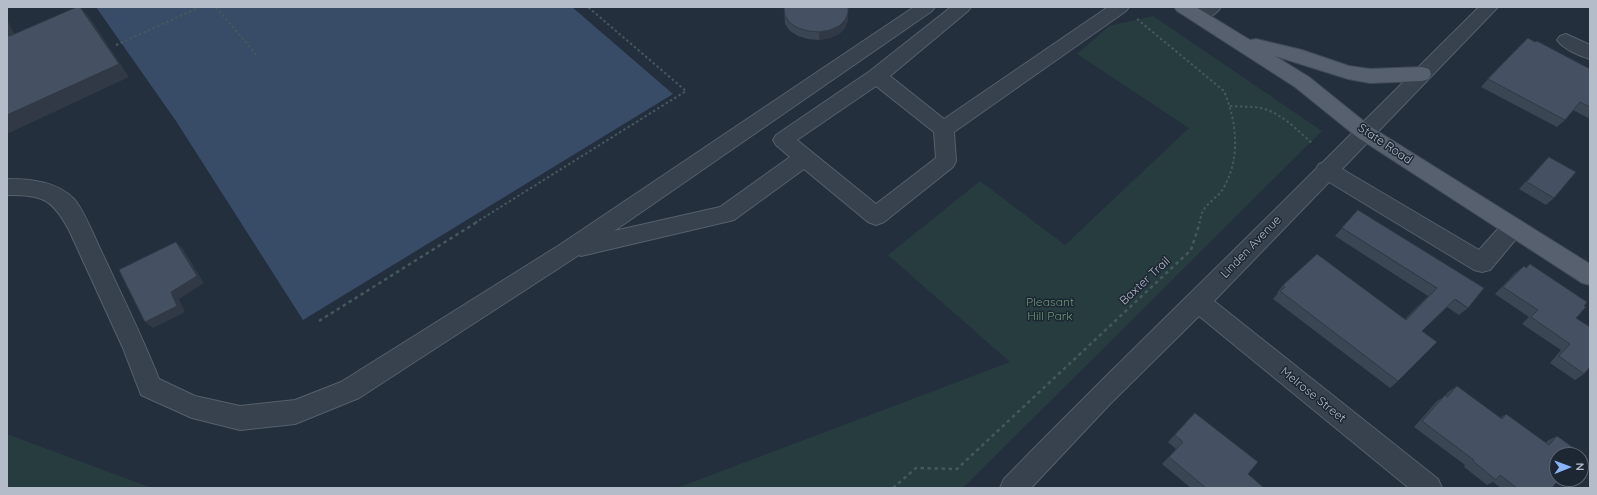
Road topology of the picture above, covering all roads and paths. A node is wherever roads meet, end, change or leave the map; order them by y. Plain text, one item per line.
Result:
1 (200, 7) edge
2 (216, 7) edge
3 (588, 7) edge
4 (926, 7) edge
5 (962, 7) edge
6 (1120, 7) edge
7 (1489, 7) edge
8 (1198, 10) edge
9 (1139, 21) dead end
10 (1566, 40) dead end
11 (1237, 41) junction
12 (116, 45) dead end
13 (1590, 53) edge
14 (258, 57) dead end
15 (1422, 74) junction
16 (878, 76) junction
17 (1230, 106) junction
18 (944, 129) junction
19 (1364, 132) junction
20 (1313, 144) dead end
21 (804, 158) junction
22 (1326, 170) junction
23 (7, 187) edge
24 (1513, 227) junction
25 (569, 250) junction
26 (1590, 276) edge
27 (1198, 302) junction
28 (319, 321) dead end
29 (893, 488) edge
30 (1013, 488) edge
31 (1429, 488) edge

1 - 12 path
2 - 14 path
3 - 28 path
4 - 25 street
5 - 16 street
6 - 18 street
7 - 15 street, Linden Avenue
8 - 11 main road, State Road
9 - 17 path, Baxter Trail
10 - 13 street
11 - 15 main road
11 - 19 main road, State Road
15 - 19 street, Linden Avenue
16 - 18 street
16 - 21 street
17 - 20 path
17 - 29 path, Baxter Trail
18 - 21 street
19 - 22 street, Linden Avenue
19 - 24 main road, State Road
21 - 25 street
22 - 24 street
22 - 27 street, Linden Avenue
23 - 25 street
24 - 26 main road, State Road
27 - 30 street, Linden Avenue
27 - 31 street, Melrose Street

